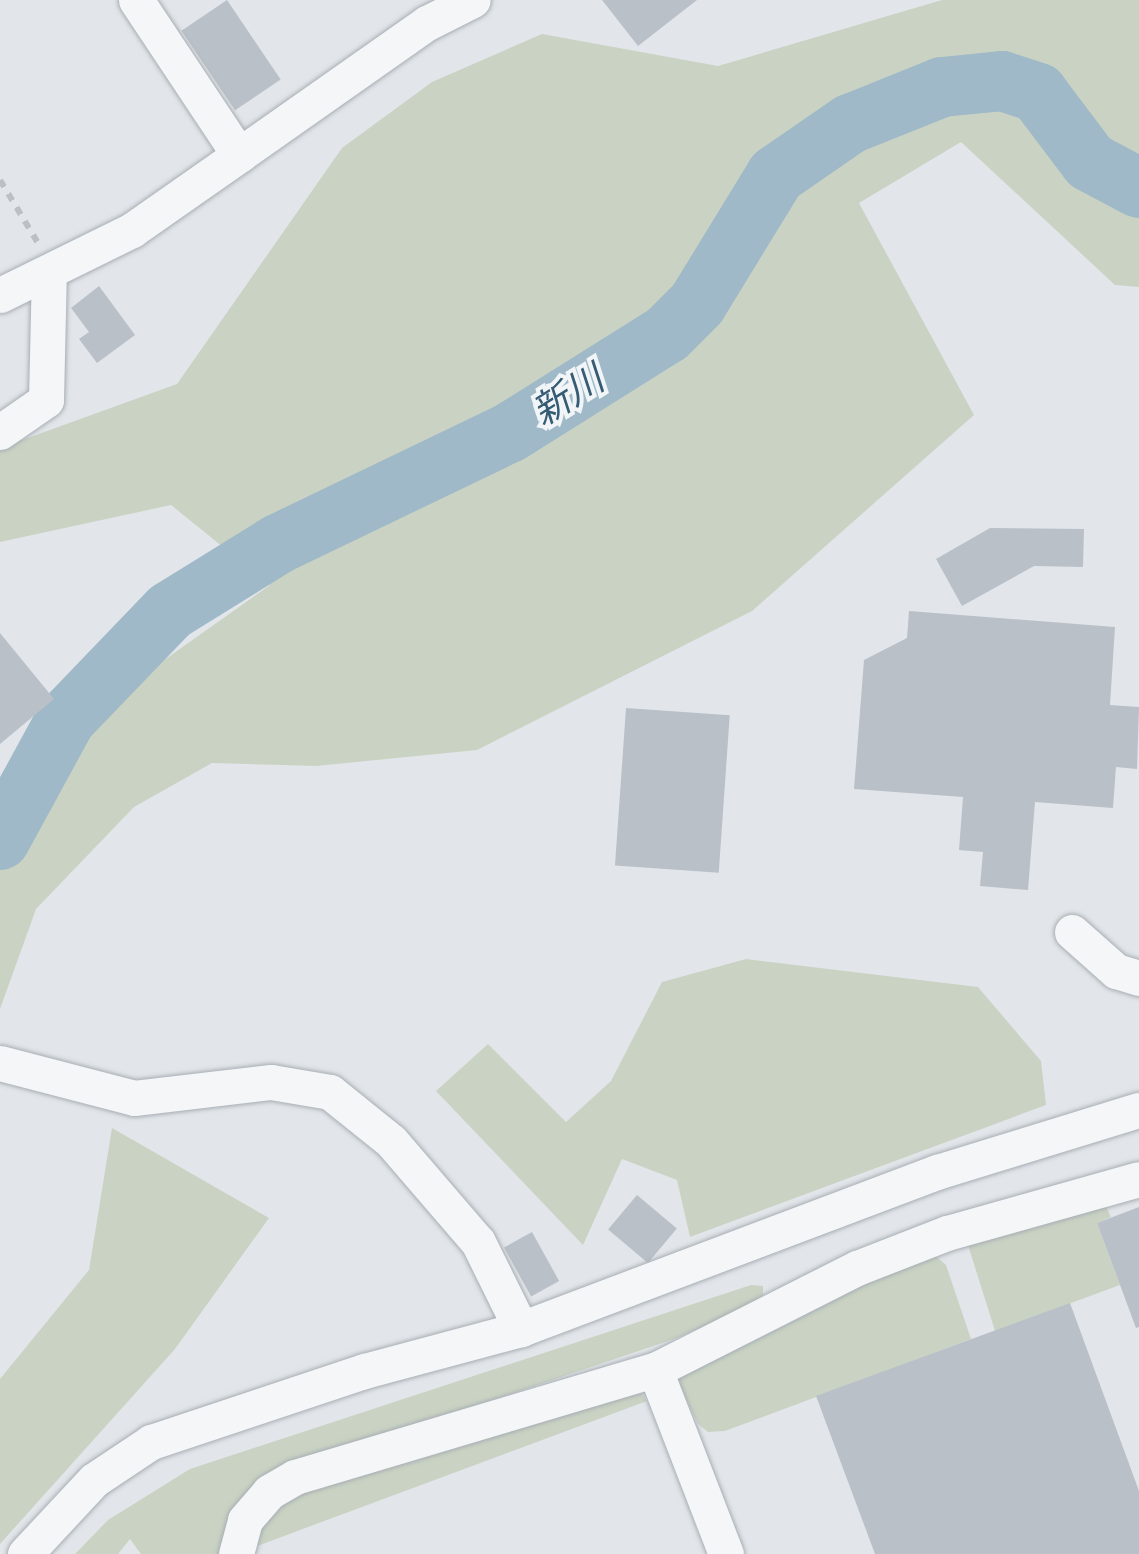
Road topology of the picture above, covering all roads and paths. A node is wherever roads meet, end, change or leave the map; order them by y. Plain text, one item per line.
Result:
1 (136, 0) edge
2 (472, 0) edge
3 (239, 155) junction
4 (0, 180) edge
5 (49, 272) junction
6 (0, 295) edge
7 (0, 432) edge
8 (1072, 932) dead end
9 (1139, 978) edge
10 (0, 1063) edge
11 (1139, 1110) edge
12 (1139, 1179) edge
13 (522, 1329) junction
14 (655, 1370) junction
15 (25, 1554) edge
16 (236, 1554) edge
17 (726, 1554) edge

1 - 3 street
2 - 3 street
3 - 5 street
4 - 5 path
5 - 6 street
5 - 7 street
8 - 9 street
10 - 13 street
11 - 13 street
12 - 14 street
13 - 15 street
14 - 16 street
14 - 17 street

